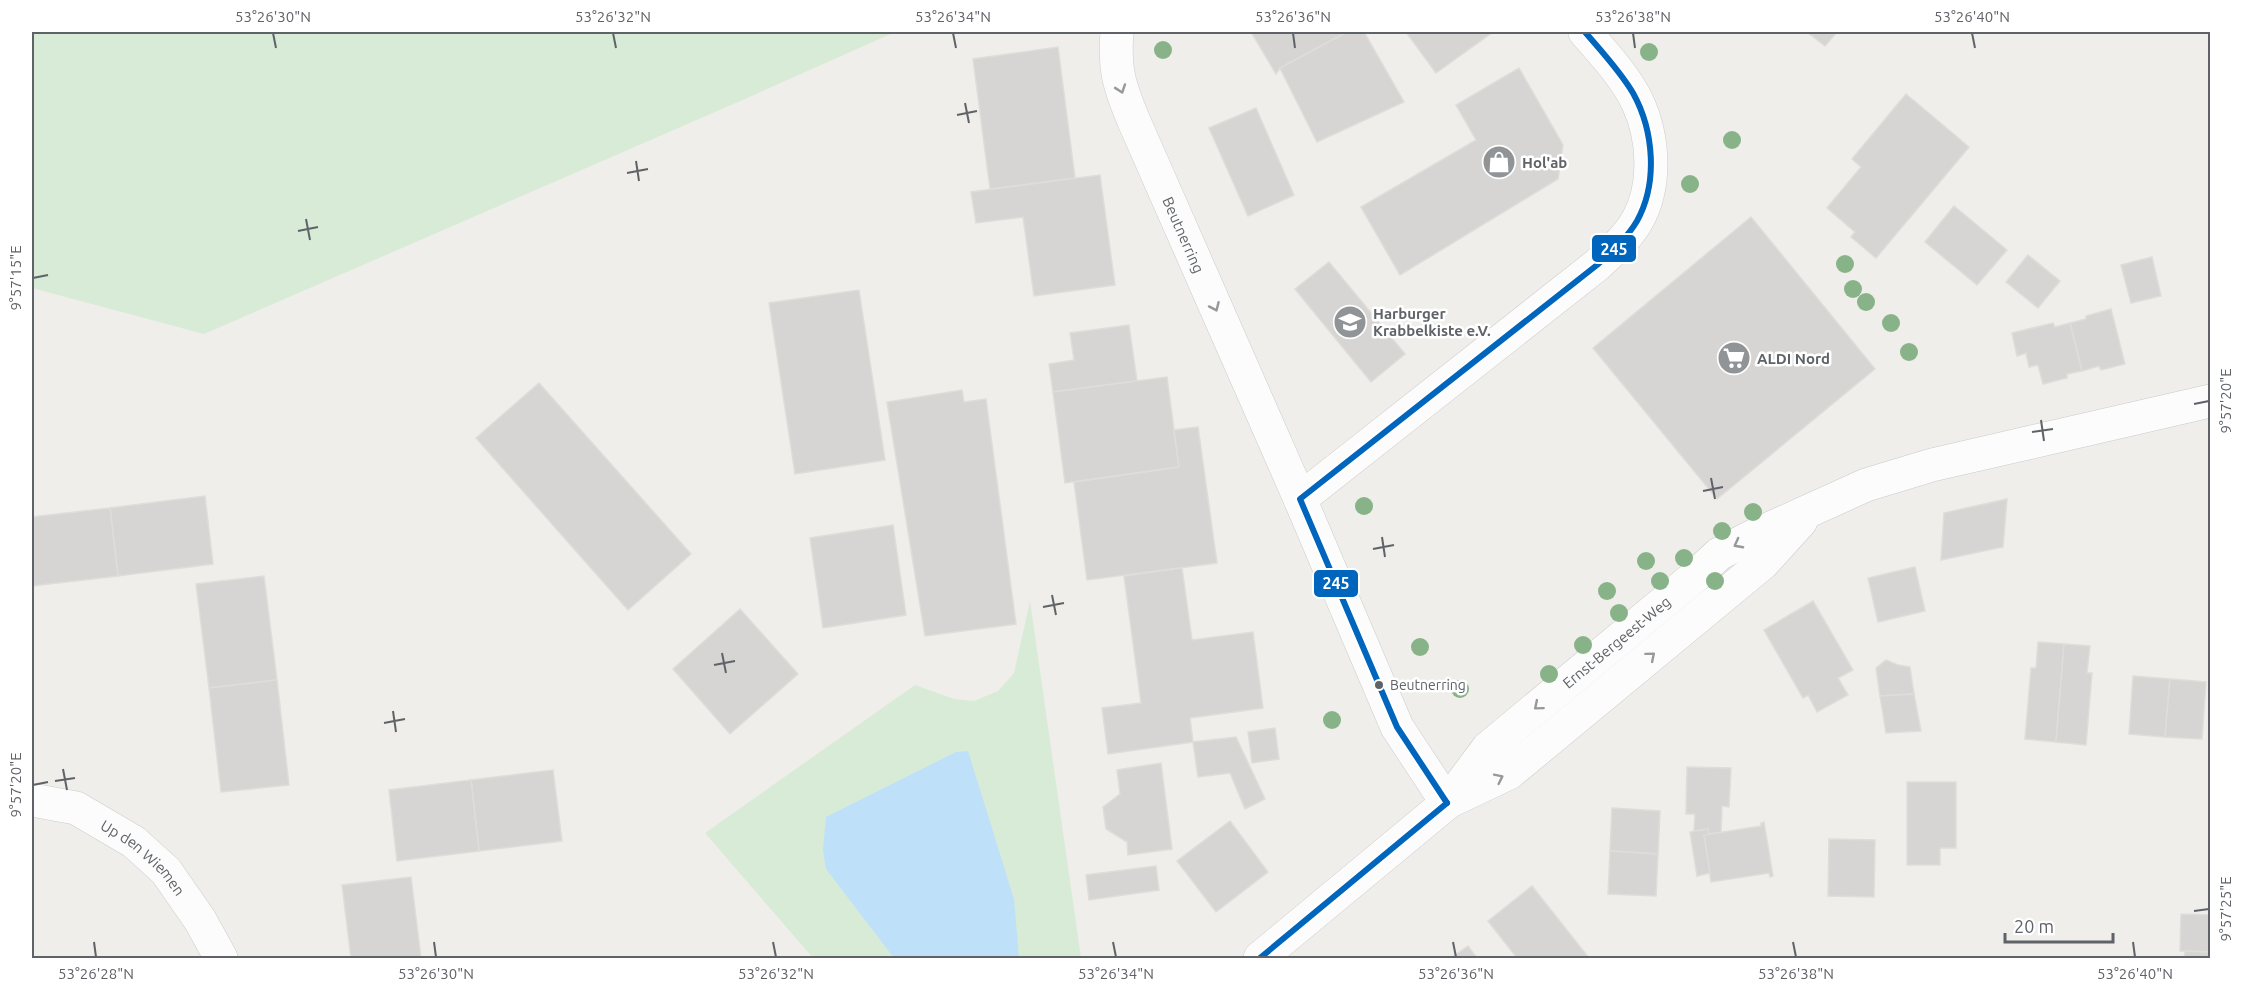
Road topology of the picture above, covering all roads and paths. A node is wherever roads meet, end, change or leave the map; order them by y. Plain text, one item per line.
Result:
1 (1117, 32) edge
2 (1585, 32) edge
3 (2211, 400) edge
4 (1300, 499) junction
5 (32, 800) edge
6 (1447, 803) junction
7 (221, 958) edge
8 (1260, 958) edge

1 -> 4 street, Beutnerring
2 - 4 street
3 - 6 street
4 - 6 street, Beutnerring
5 - 7 street, Up den Wiemen
6 - 8 street

